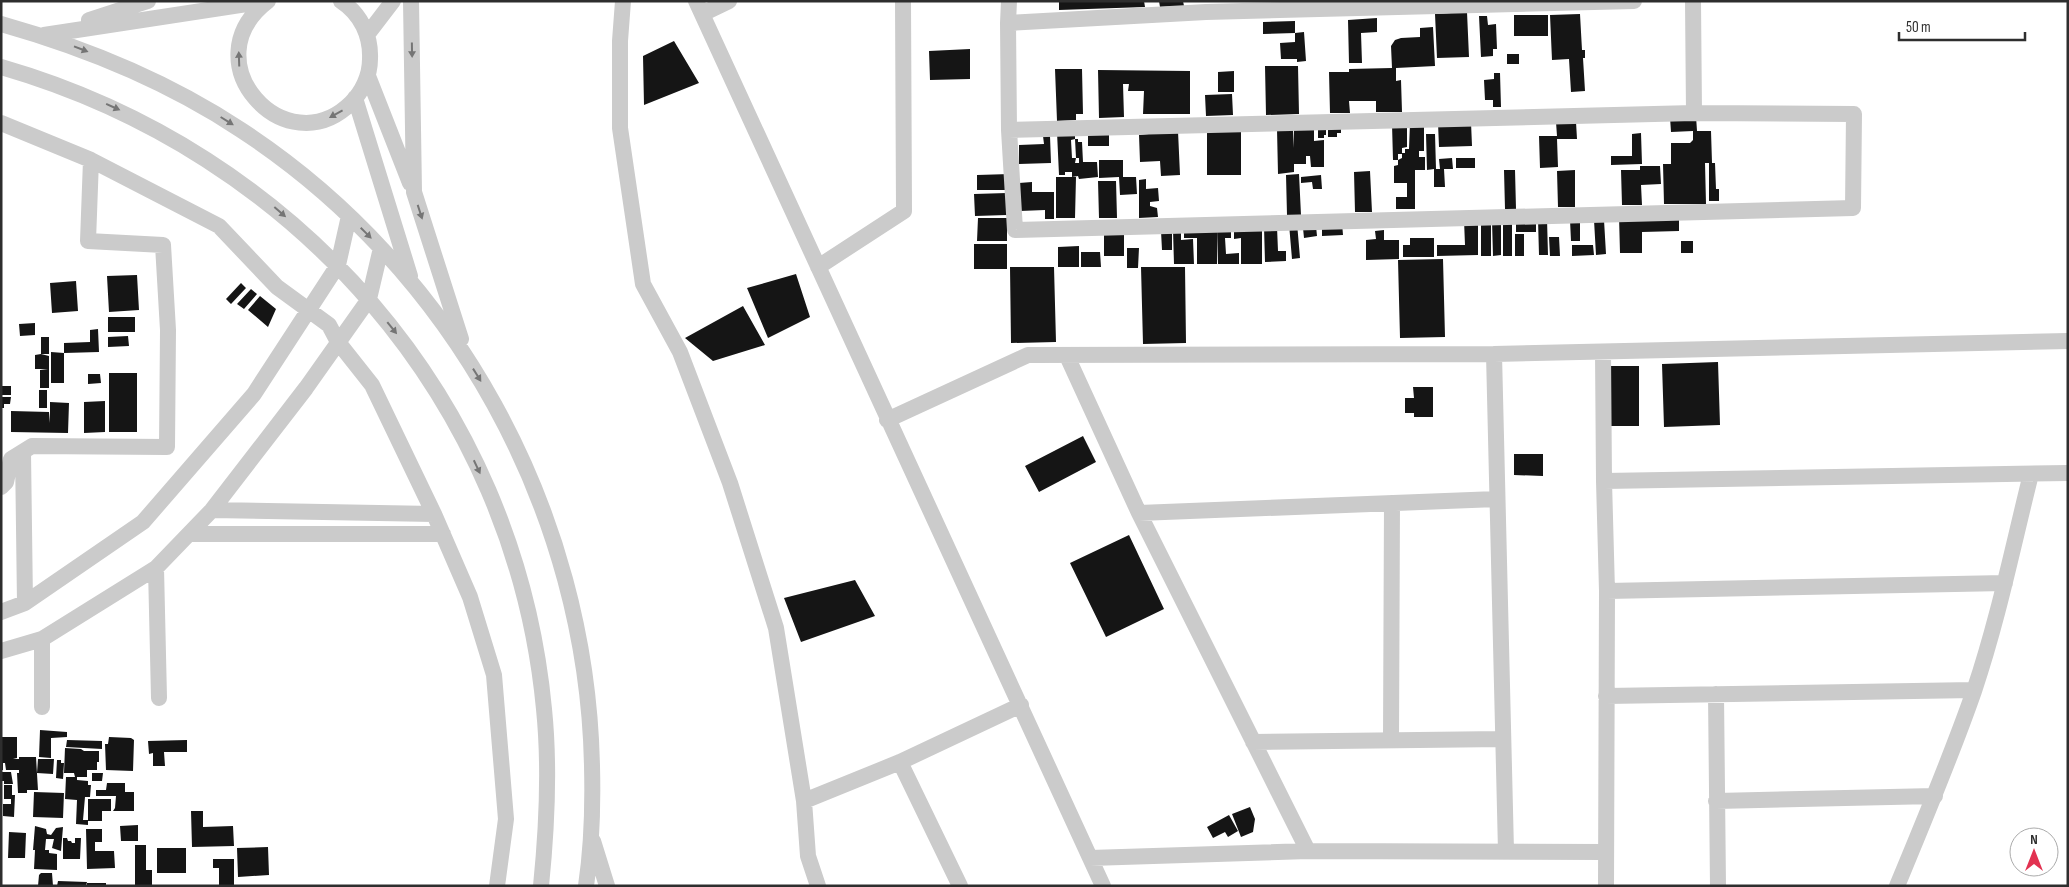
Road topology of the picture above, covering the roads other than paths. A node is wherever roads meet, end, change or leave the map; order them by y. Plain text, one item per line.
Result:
1 (148, 1) edge
2 (267, 1) edge
3 (341, 1) edge
4 (393, 1) edge
5 (412, 1) edge
6 (623, 1) edge
7 (729, 1) edge
8 (903, 1) edge
9 (1009, 1) edge
10 (1634, 1) edge
11 (1693, 1) edge
12 (1206, 7) edge
13 (699, 8) edge
14 (1, 24) edge
15 (1008, 24) junction
16 (41, 35) junction
17 (367, 36) junction
18 (1, 67) edge
19 (368, 76) junction
20 (356, 98) junction
21 (1694, 113) junction
22 (1, 123) edge
23 (1009, 130) junction
24 (91, 160) junction
25 (414, 192) junction
26 (349, 216) junction
27 (381, 248) junction
28 (338, 266) junction
29 (818, 267) junction
30 (412, 283) junction
31 (368, 299) junction
32 (308, 310) junction
33 (2068, 341) edge
34 (338, 342) junction
35 (1603, 352) junction
36 (1494, 354) junction
37 (466, 356) junction
38 (1067, 356) junction
39 (887, 420) junction
40 (23, 452) junction
41 (2068, 473) edge
42 (2031, 474) junction
43 (1604, 481) junction
44 (1, 488) edge
45 (1497, 499) junction
46 (1392, 503) junction
47 (212, 510) junction
48 (1139, 513) junction
49 (434, 514) junction
50 (190, 534) junction
51 (443, 534) junction
52 (156, 568) junction
53 (2004, 583) junction
54 (1607, 591) junction
55 (25, 603) junction
56 (1, 612) edge
57 (42, 639) junction
58 (1, 651) edge
59 (1974, 690) junction
60 (1716, 694) junction
61 (1606, 696) junction
62 (159, 698) dead end
63 (1021, 705) junction
64 (42, 706) dead end
65 (1503, 739) junction
66 (1391, 740) junction
67 (1253, 742) junction
68 (900, 762) junction
69 (1934, 796) junction
70 (804, 801) junction
71 (1716, 801) junction
72 (591, 834) junction
73 (1506, 851) junction
74 (1308, 852) junction
75 (1606, 852) junction
76 (1090, 858) junction
77 (498, 886) edge
78 (541, 886) edge
79 (586, 886) edge
80 (608, 886) edge
81 (818, 886) edge
82 (960, 886) edge
83 (1103, 886) edge
84 (1606, 886) edge
85 (1718, 886) edge
86 (1896, 886) edge

1 - 16 street
2 - 16 street
20 -> 2 street
3 - 17 street
4 - 17 street
5 -> 25 street
6 - 70 street
7 - 13 street
8 - 29 street
9 - 15 street
10 - 12 street
11 - 21 street
12 - 15 street
13 - 29 street
14 - 16 street
15 - 23 street
16 -> 26 street
17 - 19 street
18 -> 28 street
19 - 20 street
19 - 25 street
20 - 30 street
21 - 23 street
21 - 23 street
22 - 24 street
24 - 32 street
24 - 40 street
25 -> 37 street
26 -> 27 street
26 - 28 street
27 - 30 street
27 - 31 street
28 - 31 street
28 - 32 street
29 - 39 street
30 - 37 street
31 - 34 street
31 -> 78 street
32 - 34 street
32 - 55 street
33 - 35 street
34 - 47 street
34 - 49 street
35 - 36 street
35 - 43 street
36 - 38 street
36 - 45 street
37 -> 72 street
38 - 39 street
38 - 48 street
39 - 63 street
40 - 44 street
40 - 55 street
41 - 42 street
42 - 43 street
42 - 53 street
43 - 54 street
45 - 46 street
45 - 65 street
46 - 48 street
46 - 66 street
47 - 49 street
47 - 50 street
48 - 67 street
49 - 51 street
50 - 51 street
50 - 52 street
51 - 77 street
52 - 57 street
52 - 62 street
53 - 54 street
53 - 59 street
54 - 61 street
55 - 56 street
57 - 58 street
57 - 64 street
59 - 60 street
59 - 69 street
60 - 61 street
60 - 71 street
61 - 75 street
63 - 68 street
63 - 76 street
65 - 66 street
65 - 73 street
66 - 67 street
67 - 74 street
68 - 70 street
68 - 82 street
69 - 71 street
69 - 86 street
70 - 81 street
71 - 85 street
72 - 79 street
72 - 80 street
73 - 74 street
73 - 75 street
74 - 76 street
75 - 84 street
76 - 83 street

